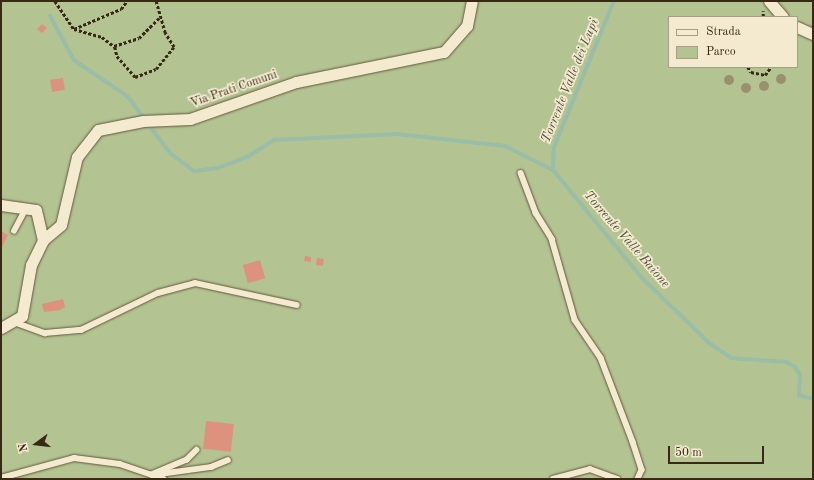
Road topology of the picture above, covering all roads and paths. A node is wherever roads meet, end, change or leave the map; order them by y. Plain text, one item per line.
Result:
1 (56, 1) edge
2 (127, 1) edge
3 (156, 1) edge
4 (472, 1) edge
5 (769, 1) edge
6 (160, 16) junction
7 (782, 16) edge
8 (798, 27) edge
9 (74, 29) junction
10 (813, 34) edge
11 (114, 46) junction
12 (749, 68) edge
13 (770, 68) edge
14 (521, 173) dead end
15 (1, 205) edge
16 (25, 210) junction
17 (14, 231) dead end
18 (43, 240) junction
19 (296, 305) dead end
20 (14, 322) junction
21 (1, 328) edge
22 (197, 450) dead end
23 (228, 460) dead end
24 (152, 475) junction
25 (1, 478) edge
26 (164, 479) edge
27 (553, 479) edge
28 (617, 479) edge
29 (638, 479) edge

1 - 9 path
2 - 9 path
3 - 6 path
4 - 18 street, Via Prati Comuni
5 - 7 street
6 - 11 path
6 - 11 path
8 - 10 street
9 - 11 path
12 - 13 path
14 - 29 lane
15 - 16 street
16 - 17 lane
16 - 18 street
18 - 20 street, Via Prati Comuni
19 - 20 lane
20 - 21 street
22 - 24 lane
23 - 24 lane
24 - 25 lane
24 - 26 lane
27 - 28 lane

